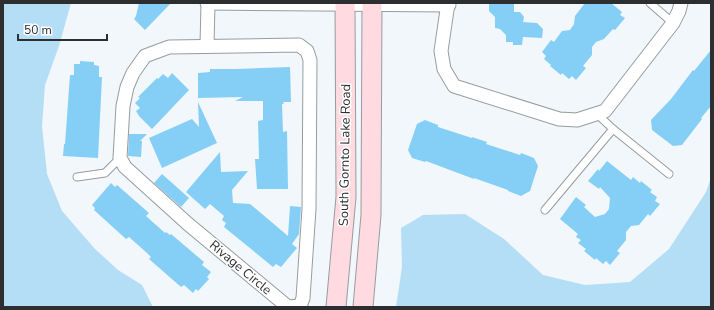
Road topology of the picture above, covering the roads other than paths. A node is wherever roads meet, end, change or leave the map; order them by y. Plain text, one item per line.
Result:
1 (207, 3) edge
2 (650, 3) edge
3 (681, 3) edge
4 (345, 4) edge
5 (372, 4) edge
6 (449, 4) edge
7 (673, 23) junction
8 (207, 46) junction
9 (597, 114) junction
10 (613, 129) junction
11 (120, 158) junction
12 (669, 174) dead end
13 (77, 177) dead end
14 (545, 210) dead end
15 (336, 307) edge
16 (363, 307) edge

1 - 4 street
1 - 8 street
2 - 7 lane
3 - 7 street
4 - 5 street
4 - 15 street, South Gornto Lake Road
5 - 6 street
5 - 16 street, South Gornto Lake Road
6 - 9 street
7 - 9 street
8 - 11 street, Rivage Circle
8 - 11 street, Rivage Circle
9 - 10 lane
10 - 12 lane
10 - 14 lane
11 - 13 lane

